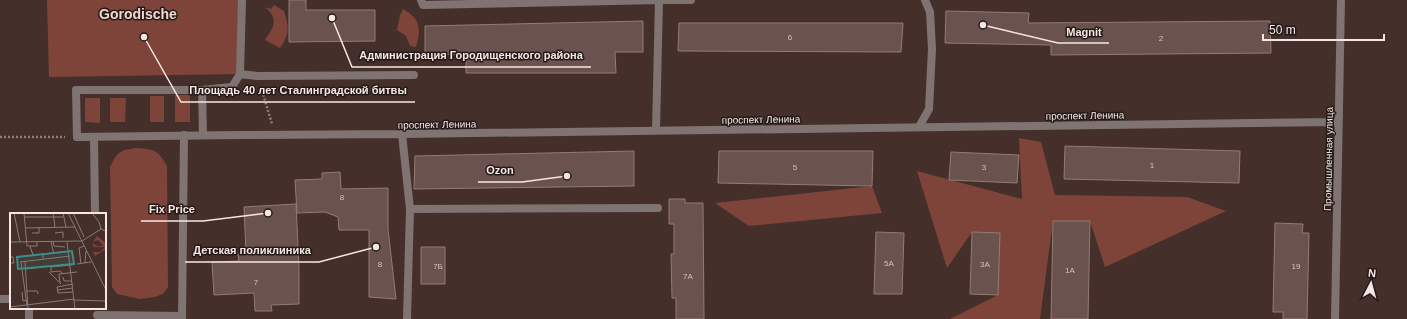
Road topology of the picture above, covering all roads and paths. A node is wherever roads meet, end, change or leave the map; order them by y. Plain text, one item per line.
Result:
1 (242, 0) edge
2 (421, 0) edge
3 (659, 0) edge
4 (691, 0) edge
5 (925, 0) edge
6 (1341, 0) edge
7 (240, 74) junction
8 (414, 75) dead end
9 (257, 76) junction
10 (202, 90) junction
11 (1338, 122) junction
12 (919, 127) junction
13 (656, 130) junction
14 (276, 134) junction
15 (402, 134) junction
16 (184, 135) junction
17 (203, 135) junction
18 (0, 137) edge
19 (77, 137) junction
20 (94, 137) junction
21 (658, 208) dead end
22 (410, 209) junction
23 (95, 213) edge
24 (29, 309) edge
25 (97, 314) edge
26 (182, 318) edge
27 (30, 319) edge
28 (407, 319) edge
29 (1335, 319) edge

1 - 7 street
2 - 3 street
3 - 4 street
3 - 13 street
5 - 12 street
6 - 11 street, Промышленная улица
7 - 9 street
7 - 10 street
8 - 9 street
9 - 14 path
10 - 17 street
10 - 19 street
11 - 12 street, проспект Ленина
11 - 29 street, Промышленная улица
12 - 13 street, проспект Ленина
13 - 15 street, проспект Ленина
14 - 15 street, проспект Ленина
14 - 17 street, проспект Ленина
15 - 22 street
16 - 17 street, проспект Ленина
16 - 20 street, проспект Ленина
16 - 26 street
18 - 19 path
19 - 20 street, проспект Ленина
20 - 23 street
21 - 22 street
22 - 28 street
24 - 27 street
25 - 26 street

